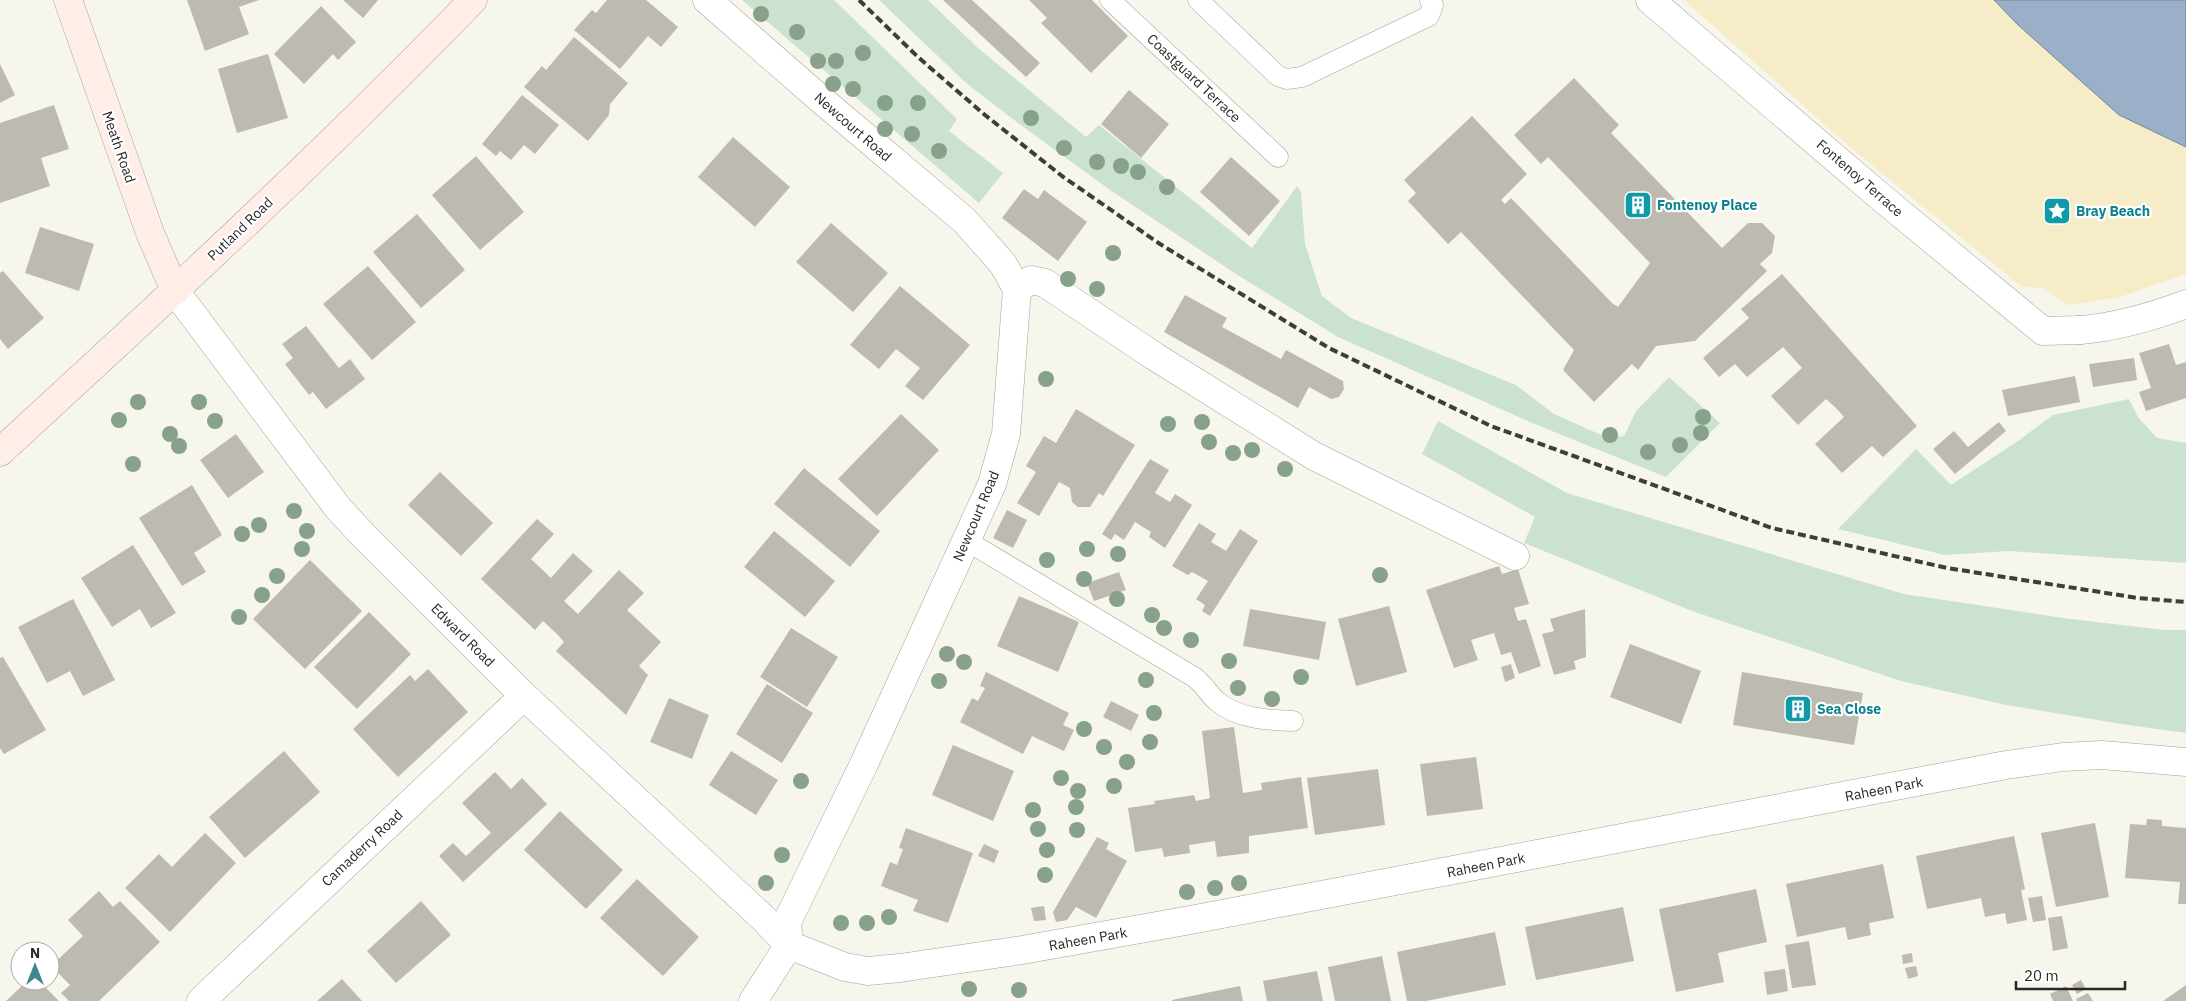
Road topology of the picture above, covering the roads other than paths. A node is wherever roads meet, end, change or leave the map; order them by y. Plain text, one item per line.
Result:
1 (68, 0) edge
2 (473, 0) edge
3 (707, 0) edge
4 (1110, 0) edge
5 (1198, 0) edge
6 (1430, 0) edge
7 (1650, 0) edge
8 (1278, 157) dead end
9 (1017, 290) junction
10 (175, 291) junction
11 (2186, 304) edge
12 (0, 452) edge
13 (967, 541) junction
14 (1515, 556) dead end
15 (524, 696) junction
16 (1293, 721) dead end
17 (2186, 762) edge
18 (789, 945) junction
19 (201, 1001) edge
20 (753, 1001) edge

1 - 10 main road, Meath Road
2 - 10 main road, Putland Road
3 - 9 street, Newcourt Road
4 - 8 lane, Coastguard Terrace
5 - 6 lane
7 - 11 street, Fontenoy Terrace
9 - 13 street, Newcourt Road
9 - 14 street
10 - 12 main road, Putland Road
10 - 15 street, Edward Road
13 - 16 lane
13 - 18 street, Newcourt Road
15 - 18 street, Edward Road
15 - 19 street, Camaderry Road
17 - 18 street, Raheen Park
18 - 20 street

